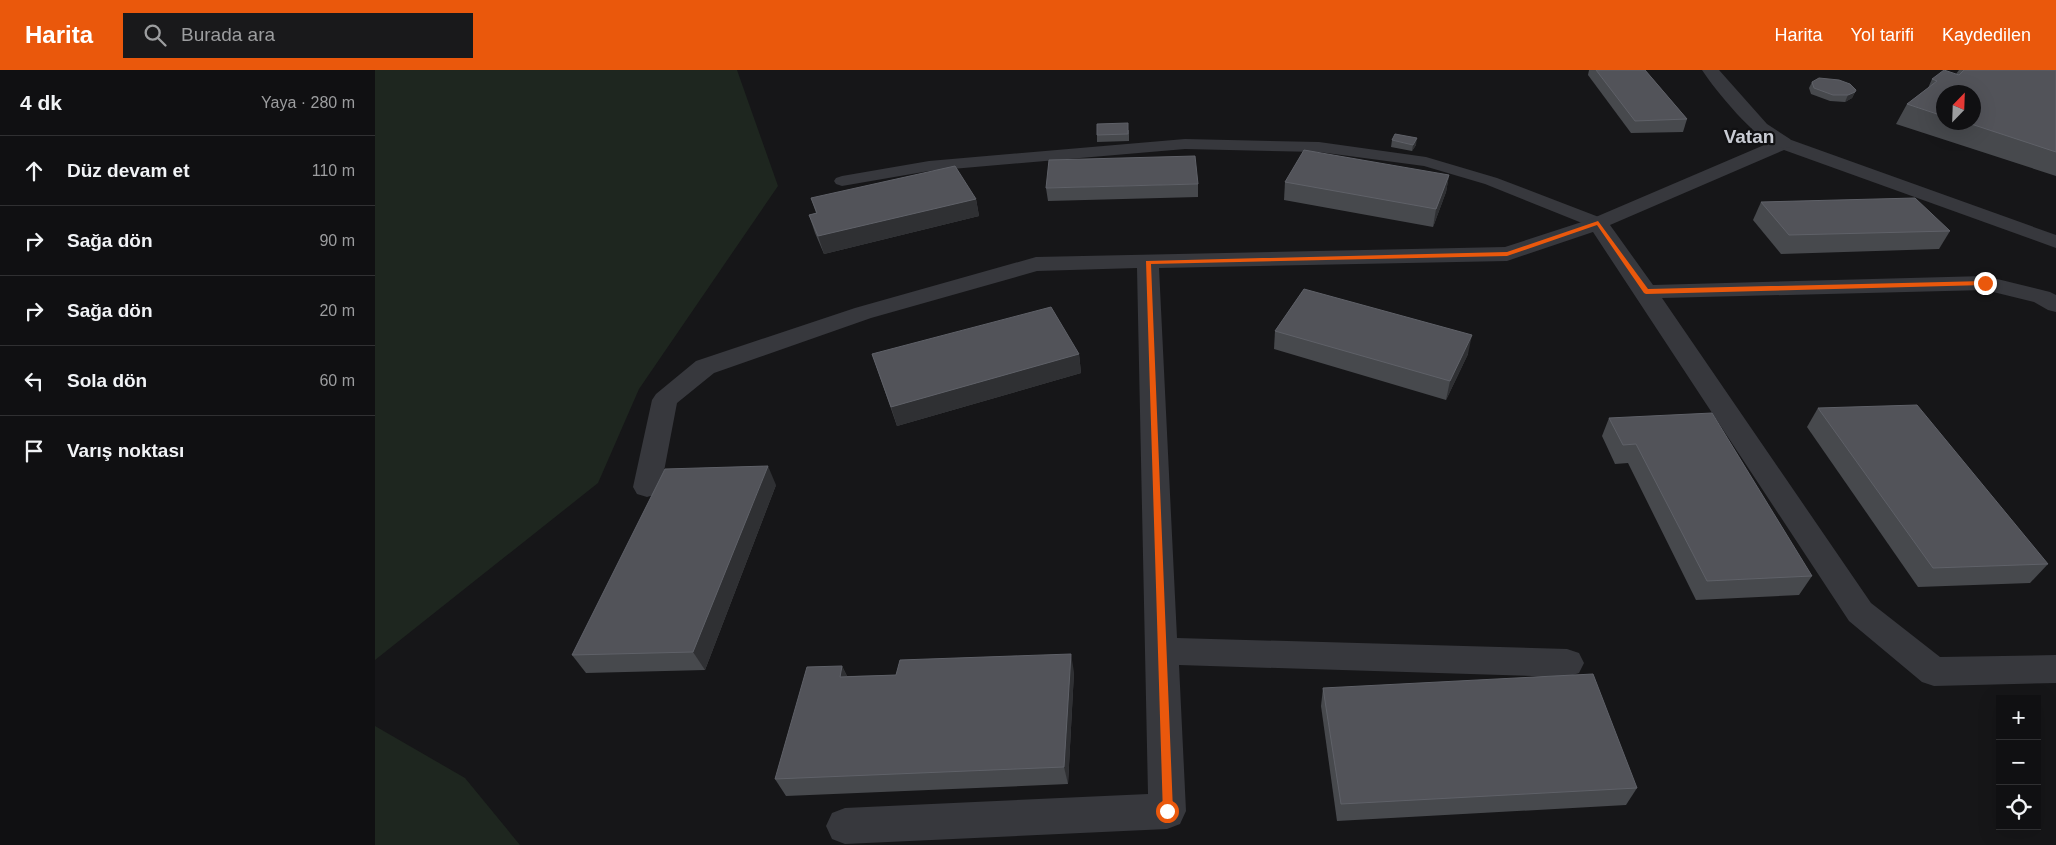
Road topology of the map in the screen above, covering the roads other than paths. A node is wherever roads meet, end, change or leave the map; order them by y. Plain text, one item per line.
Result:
1 (1710, 70) edge
2 (1783, 142) junction
3 (842, 181) dead end
4 (1598, 223) junction
5 (2056, 242) edge
6 (1148, 262) junction
7 (1646, 292) junction
8 (2056, 305) edge
9 (647, 487) dead end
10 (1162, 651) junction
11 (1567, 663) dead end
12 (2056, 669) edge
13 (845, 826) dead end

1 - 2 street
2 - 4 street
2 - 5 street
3 - 4 lane
4 - 6 street
4 - 7 street
6 - 9 street
6 - 10 street
7 - 8 street
7 - 12 street
10 - 11 street
10 - 13 street

